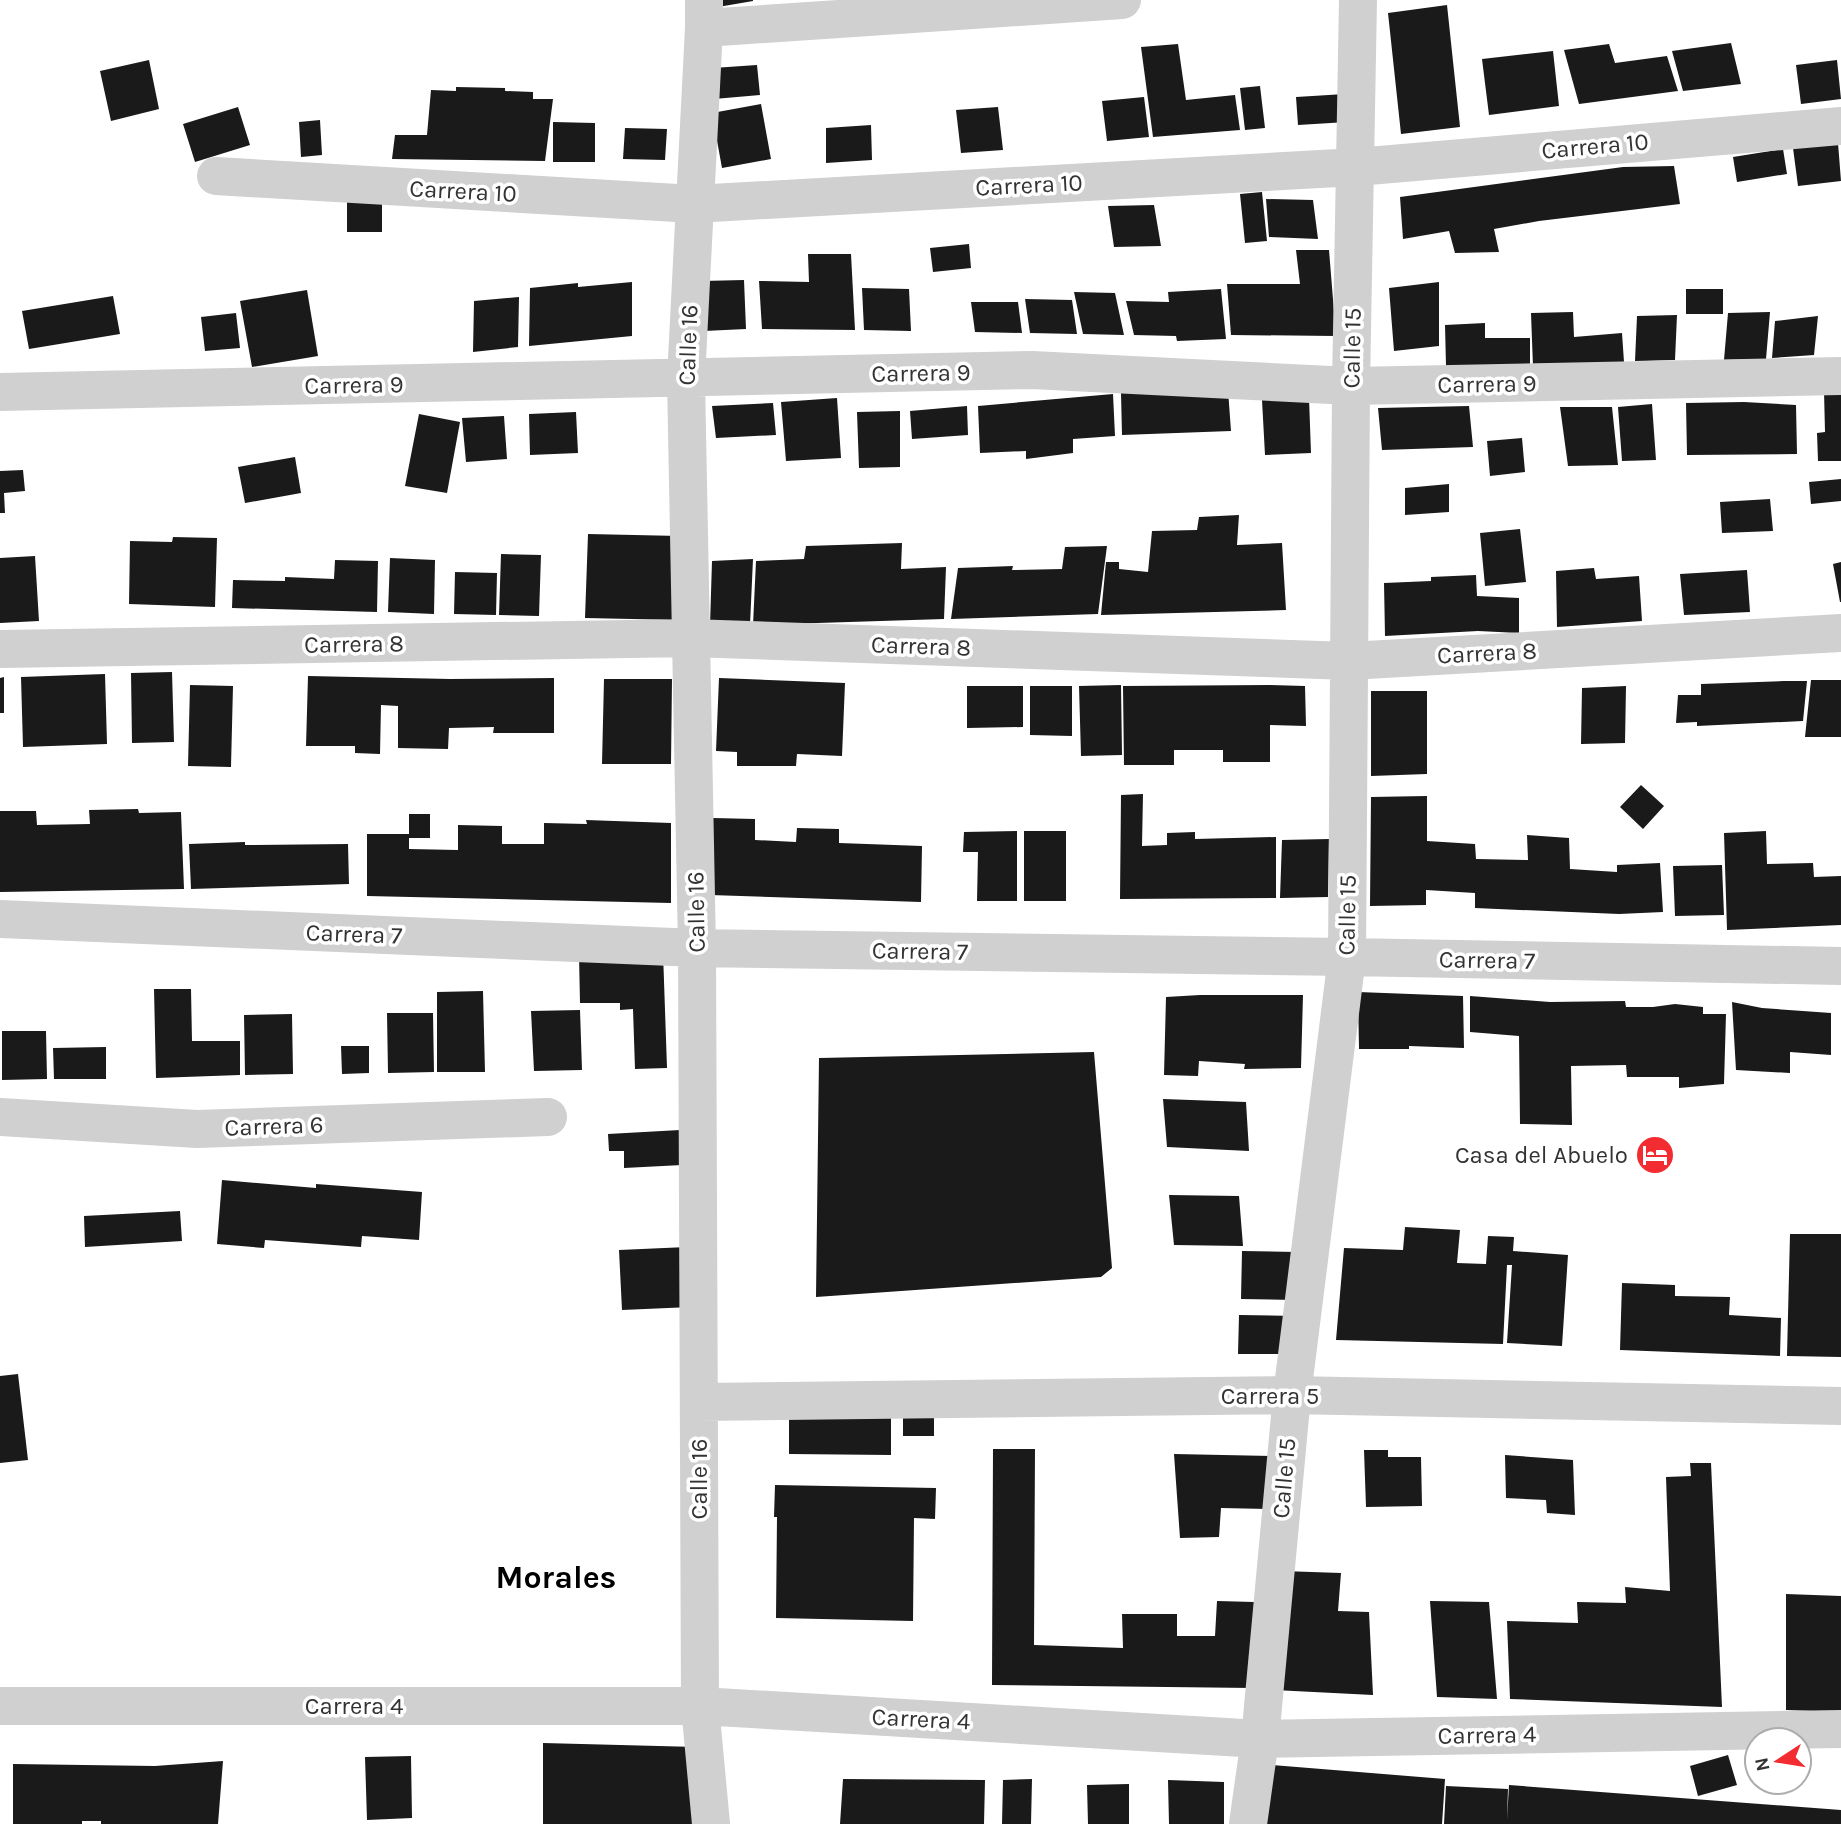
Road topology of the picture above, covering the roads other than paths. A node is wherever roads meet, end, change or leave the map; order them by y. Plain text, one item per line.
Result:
1 (1122, 0) edge
2 (1358, 0) edge
3 (704, 14) edge
4 (1841, 125) edge
5 (1356, 167) junction
6 (216, 176) dead end
7 (694, 204) junction
8 (1841, 376) edge
9 (686, 379) junction
10 (1351, 386) junction
11 (0, 393) edge
12 (1841, 633) edge
13 (690, 638) junction
14 (0, 649) edge
15 (1349, 661) junction
16 (0, 919) edge
17 (697, 948) junction
18 (1348, 957) junction
19 (1841, 967) edge
20 (548, 1117) dead end
21 (0, 1118) edge
22 (1292, 1395) junction
23 (699, 1402) junction
24 (1841, 1406) edge
25 (0, 1706) edge
26 (700, 1706) junction
27 (1841, 1729) edge
28 (1259, 1739) junction
29 (711, 1824) edge
30 (1248, 1824) edge

1 - 3 street
2 - 5 street, Calle 15
3 - 7 street, Calle 16
4 - 5 street, Carrera 10
5 - 7 street, Carrera 10
5 - 10 street, Calle 15
6 - 7 street, Carrera 10
7 - 9 street, Calle 16
8 - 10 street, Carrera 9
9 - 10 street, Carrera 9
9 - 11 street, Carrera 9
9 - 13 street, Calle 16
10 - 15 street, Calle 15
12 - 15 street, Carrera 8
13 - 14 street, Carrera 8
13 - 15 street, Carrera 8
13 - 17 street, Calle 16
15 - 18 street, Calle 15
16 - 17 street, Carrera 7
17 - 18 street, Carrera 7
17 - 23 street, Calle 16
18 - 19 street, Carrera 7
18 - 22 street, Calle 15
20 - 21 street, Carrera 6
22 - 23 street, Carrera 5
22 - 24 street, Carrera 5
22 - 28 street, Calle 15
23 - 26 street, Calle 16
25 - 26 street, Carrera 4
26 - 28 street, Carrera 4
26 - 29 street, Calle 16
27 - 28 street, Carrera 4
28 - 30 street, Calle 15

